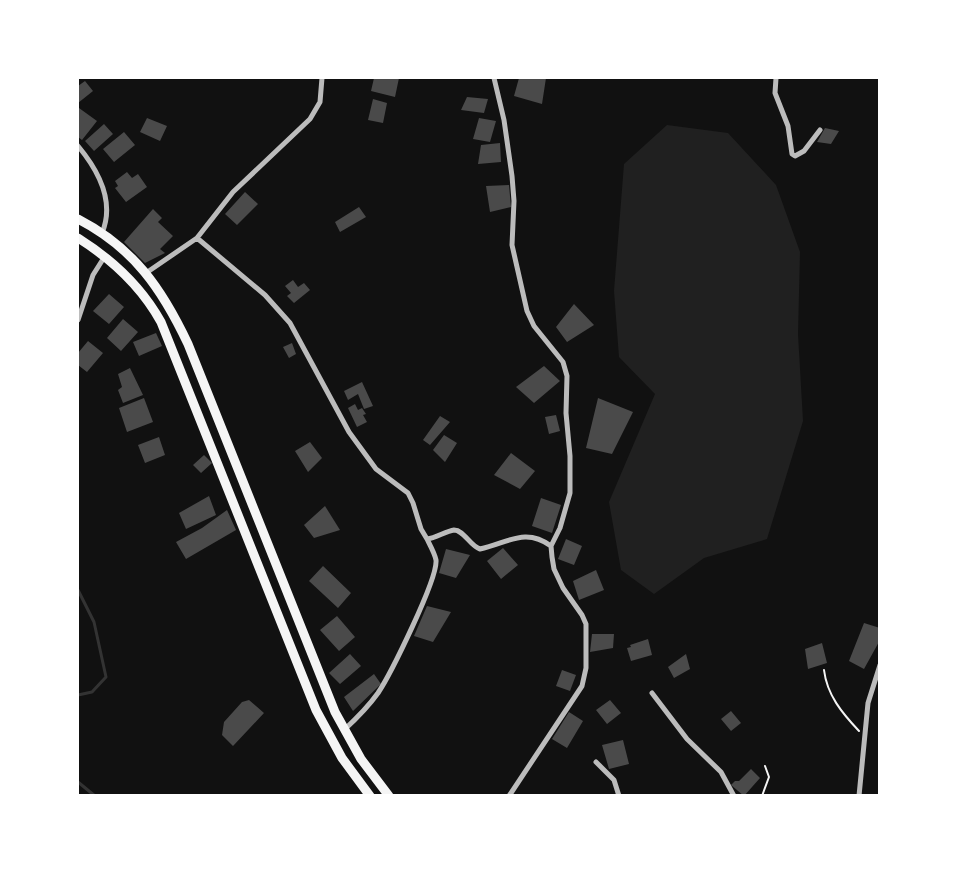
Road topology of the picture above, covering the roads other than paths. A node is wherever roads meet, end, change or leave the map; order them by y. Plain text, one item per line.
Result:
1 (322, 78) edge
2 (494, 78) edge
3 (776, 78) edge
4 (820, 130) dead end
5 (78, 146) edge
6 (78, 219) edge
7 (102, 233) junction
8 (78, 238) edge
9 (197, 238) junction
10 (105, 256) junction
11 (146, 273) junction
12 (175, 316) junction
13 (78, 320) edge
14 (161, 322) junction
15 (427, 539) junction
16 (551, 546) junction
17 (880, 665) edge
18 (652, 693) dead end
19 (344, 730) junction
20 (596, 762) dead end
21 (370, 796) edge
22 (389, 796) edge
23 (509, 796) edge
24 (619, 796) edge
25 (734, 796) edge
26 (859, 796) edge

1 - 9 street
2 - 16 street
3 - 4 street
5 - 7 street
6 - 7 main road
7 - 11 main road
8 - 10 main road
9 - 11 street
9 - 15 street
10 - 13 street
10 - 14 main road
11 - 12 main road
12 - 14 main road
12 - 19 main road
14 - 21 main road
15 - 16 street
15 - 19 street
16 - 23 street
17 - 26 street
18 - 25 street
19 - 22 main road
20 - 24 street

